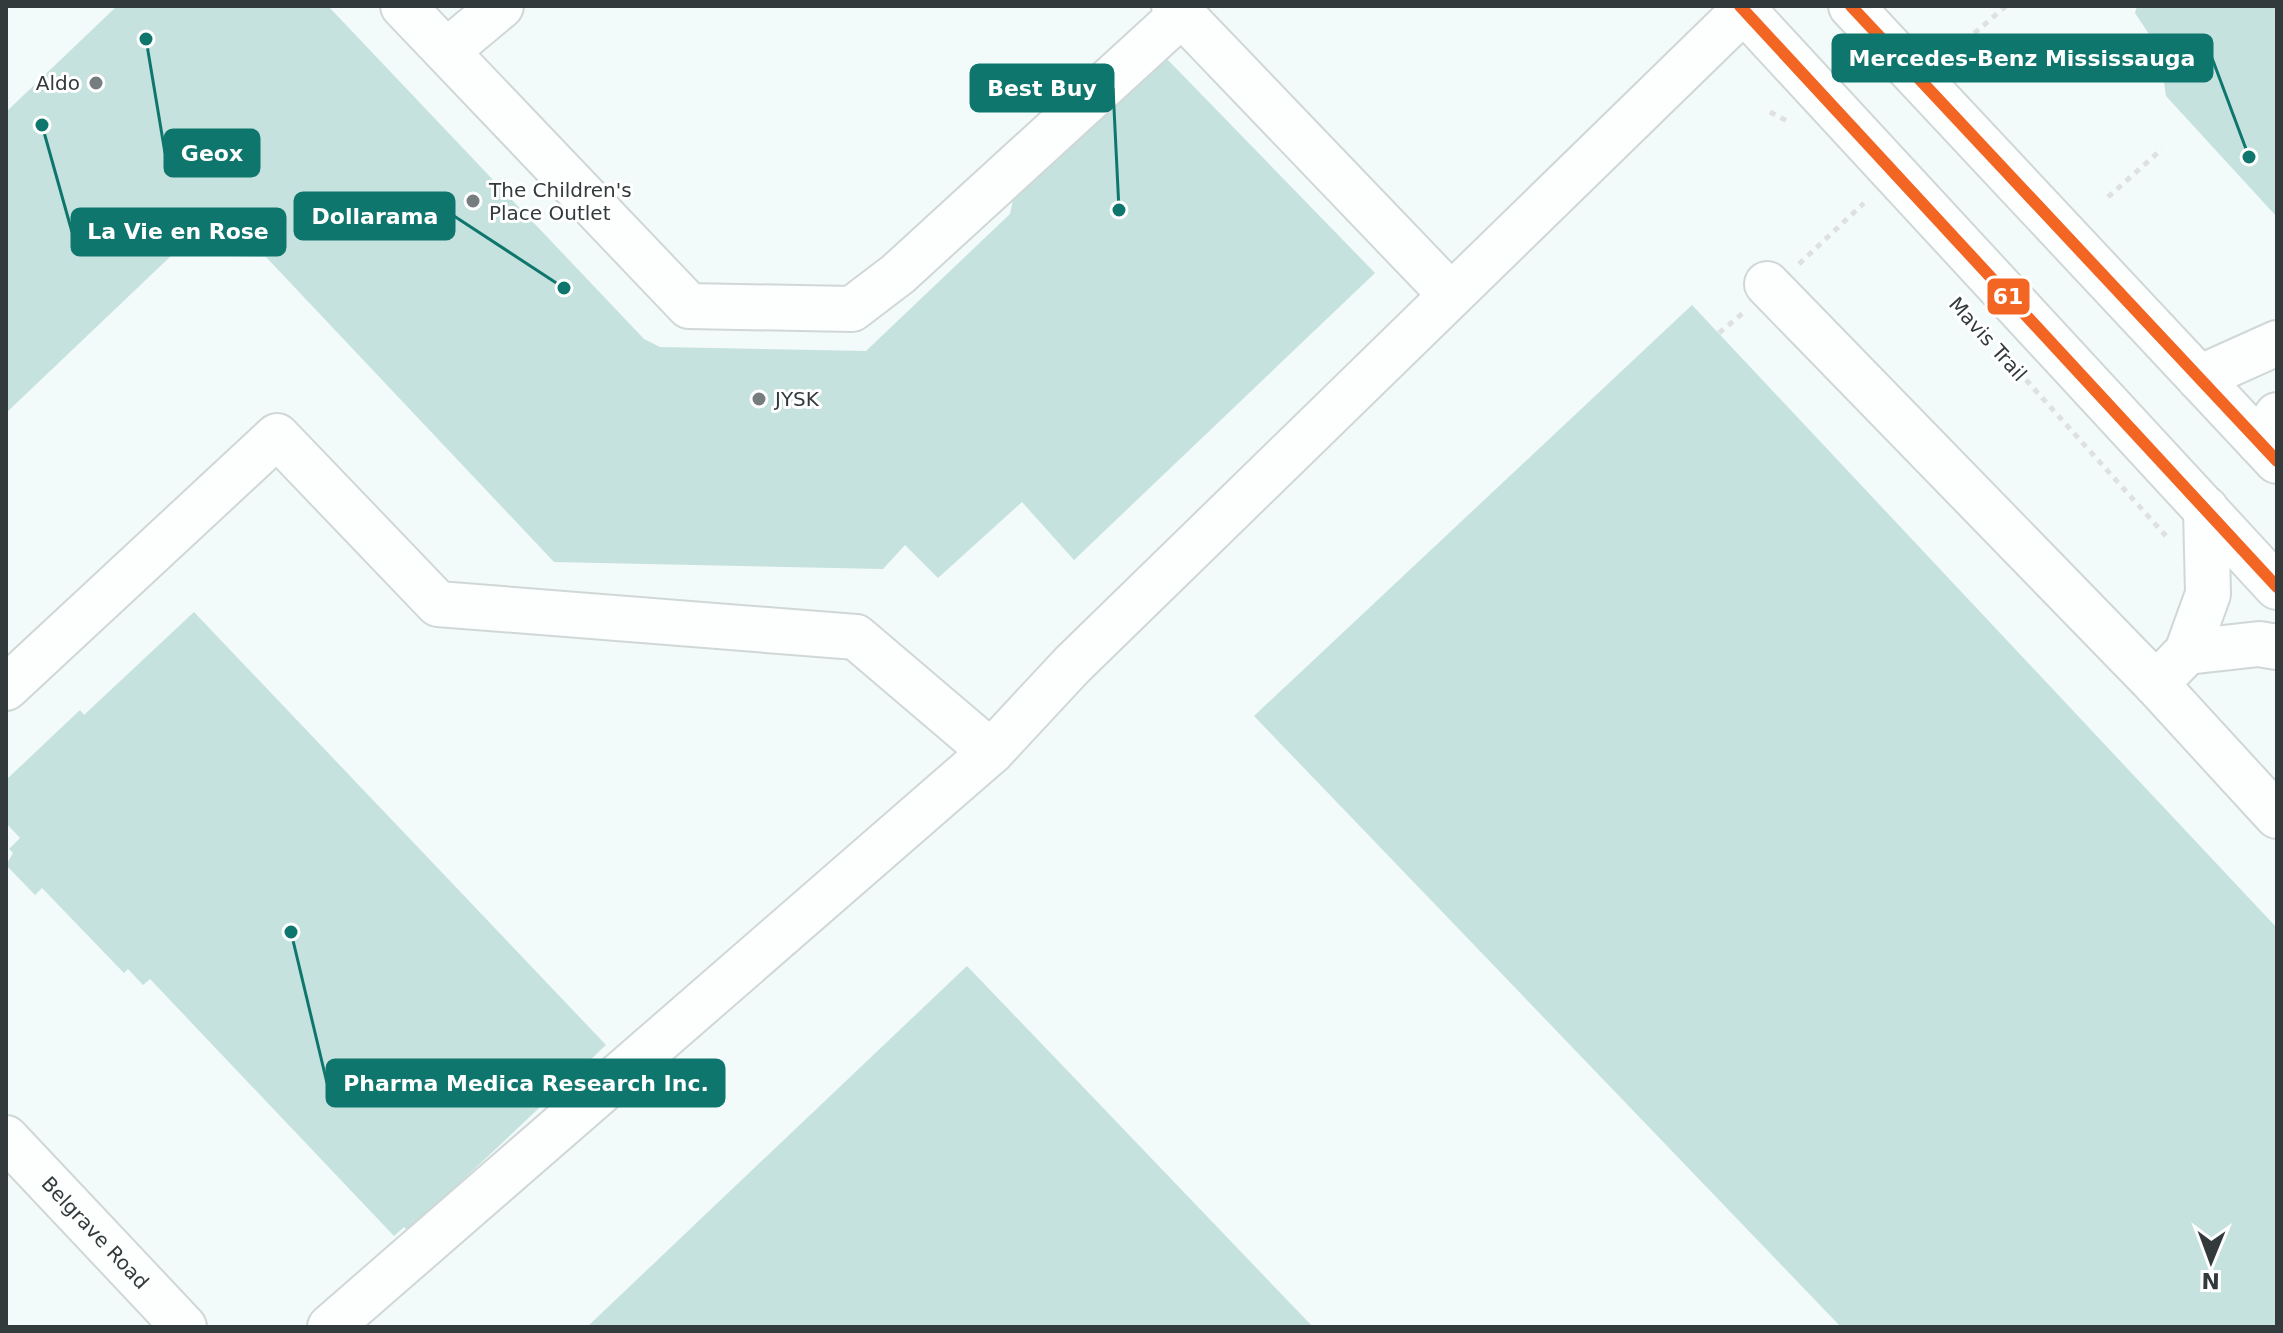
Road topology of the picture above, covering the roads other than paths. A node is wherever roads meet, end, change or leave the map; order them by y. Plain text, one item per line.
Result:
1 (403, 6) edge
2 (501, 6) edge
3 (1851, 6) edge
4 (1744, 7) edge
5 (1178, 10) edge
6 (447, 51) junction
7 (1767, 284) dead end
8 (1450, 294) junction
9 (2277, 343) edge
10 (2199, 378) junction
11 (2271, 439) edge
12 (2206, 509) junction
13 (2277, 587) edge
14 (2277, 647) edge
15 (2187, 652) junction
16 (2156, 684) junction
17 (6, 688) edge
18 (991, 752) junction
19 (2277, 816) edge
20 (6, 1138) edge
21 (184, 1327) edge
22 (330, 1327) edge

1 - 6 main road
2 - 6 main road
3 - 10 main road
4 - 8 main road
4 - 12 main road
5 - 6 main road
5 - 8 main road
7 - 16 main road
8 - 18 main road
9 - 10 main road
10 - 11 main road
12 - 13 main road
12 - 15 main road
14 - 15 main road
15 - 16 main road
16 - 19 main road
17 - 18 main road
18 - 22 main road
20 - 21 main road, Belgrave Road

